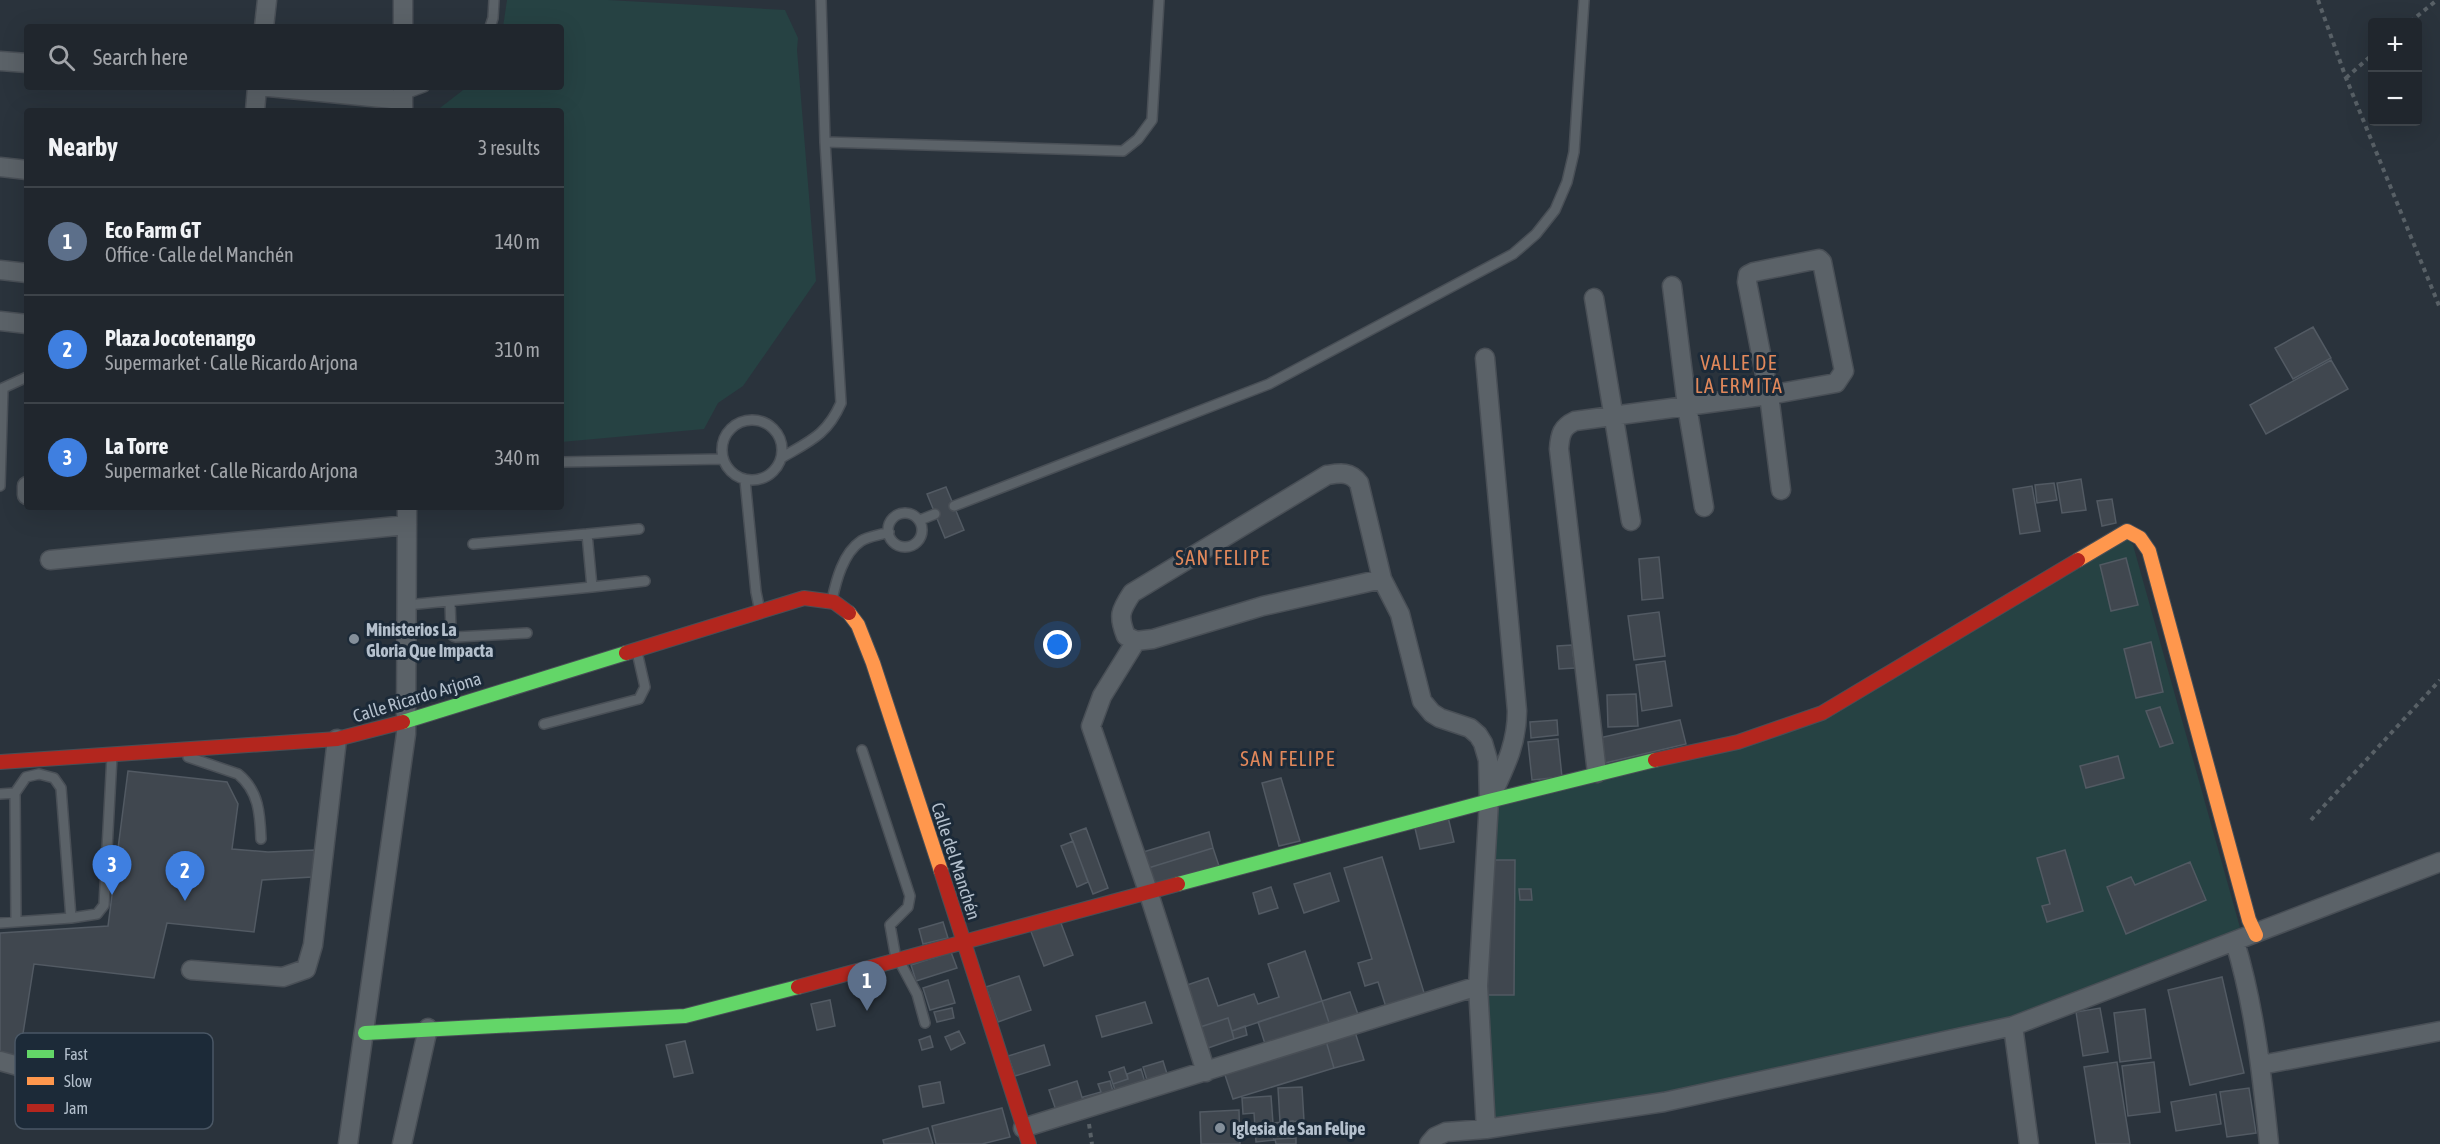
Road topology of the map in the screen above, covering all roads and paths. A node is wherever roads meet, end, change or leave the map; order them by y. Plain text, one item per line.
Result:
1 (267, 0) edge
2 (403, 0) edge
3 (494, 0) edge
4 (821, 0) edge
5 (1159, 0) edge
6 (1584, 0) edge
7 (2318, 0) edge
8 (2437, 0) edge
9 (2415, 18) edge
10 (264, 24) edge
11 (403, 24) edge
12 (491, 24) edge
13 (2368, 59) edge
14 (0, 61) edge
15 (24, 63) edge
16 (2346, 78) junction
17 (257, 90) edge
18 (305, 90) edge
19 (417, 90) edge
20 (400, 98) edge
21 (255, 108) edge
22 (825, 142) junction
23 (0, 167) edge
24 (24, 170) edge
25 (0, 270) edge
26 (24, 273) edge
27 (1672, 286) dead end
28 (1594, 297) dead end
29 (2440, 308) edge
30 (0, 321) edge
31 (24, 324) edge
32 (1485, 358) dead end
33 (24, 378) edge
34 (1769, 395) junction
35 (1, 398) edge
36 (1687, 406) junction
37 (1613, 416) junction
38 (1, 456) edge
39 (781, 458) junction
40 (723, 459) junction
41 (564, 462) edge
42 (745, 480) junction
43 (0, 486) edge
44 (1781, 490) dead end
45 (954, 506) dead end
46 (1704, 507) dead end
47 (935, 514) dead end
48 (407, 516) edge
49 (920, 520) junction
50 (1631, 521) dead end
51 (639, 529) dead end
52 (889, 532) junction
53 (587, 534) junction
54 (473, 544) dead end
55 (50, 560) dead end
56 (1382, 579) junction
57 (645, 581) dead end
58 (592, 587) junction
59 (832, 601) junction
60 (450, 602) junction
61 (407, 605) junction
62 (760, 612) junction
63 (527, 633) dead end
64 (1136, 641) junction
65 (636, 649) junction
66 (2440, 680) edge
67 (406, 719) junction
68 (544, 724) dead end
69 (337, 739) junction
70 (862, 750) dead end
71 (172, 752) junction
72 (112, 756) junction
73 (0, 762) edge
74 (1597, 773) junction
75 (15, 792) junction
76 (0, 794) edge
77 (1489, 801) junction
78 (2312, 820) dead end
79 (261, 839) dead end
80 (2440, 862) edge
81 (1148, 891) junction
82 (71, 918) junction
83 (16, 922) junction
84 (0, 923) edge
85 (2256, 935) junction
86 (964, 941) junction
87 (2235, 942) junction
88 (899, 961) junction
89 (191, 970) dead end
90 (1478, 986) junction
91 (925, 1023) dead end
92 (2013, 1026) junction
93 (428, 1028) junction
94 (2440, 1031) edge
95 (365, 1033) junction
96 (0, 1061) edge
97 (15, 1065) edge
98 (2261, 1065) junction
99 (1206, 1072) junction
100 (1486, 1129) junction
101 (1026, 1136) edge
102 (348, 1144) edge
103 (402, 1144) edge
104 (1430, 1144) edge
105 (2029, 1144) edge
106 (2269, 1144) edge

1 - 10 street
2 - 11 street
3 - 12 lane
4 - 22 lane
5 - 22 lane
6 - 45 lane
7 - 16 path
8 - 9 path
13 - 16 path
14 - 15 street
16 - 29 path
17 - 21 street
18 - 20 street
19 - 20 lane
22 - 39 lane
23 - 24 street
25 - 26 street
27 - 36 street
28 - 37 street
30 - 31 street
32 - 77 street
33 - 35 lane
34 - 34 street
34 - 36 street
34 - 44 street
35 - 38 lane
36 - 37 street
36 - 46 street
37 - 50 street
37 - 74 street
38 - 43 lane
39 - 40 lane
39 - 42 lane
40 - 41 lane
40 - 42 lane
42 - 62 lane
47 - 49 lane
48 - 55 street
48 - 61 street
49 - 52 lane
49 - 52 lane
51 - 53 lane
52 - 59 lane
53 - 54 lane
53 - 58 lane
56 - 64 street
56 - 64 street
56 - 77 street
57 - 58 lane
58 - 60 lane
59 - 62 street, Calle Ricardo Arjona
59 - 86 street, Calle del Manchén
60 - 61 lane
60 - 63 lane
61 - 67 street
62 - 65 street, Calle Ricardo Arjona
64 - 81 street
65 - 67 street, Calle Ricardo Arjona
65 - 68 lane
66 - 78 path
67 - 69 street, Calle Ricardo Arjona
67 - 95 street
69 - 71 street, Calle Ricardo Arjona
69 - 89 street
70 - 88 lane
71 - 72 street, Calle Ricardo Arjona
71 - 79 lane
72 - 73 street, Calle Ricardo Arjona
72 - 82 lane
74 - 77 street
74 - 85 street
75 - 76 lane
75 - 82 lane
75 - 83 lane
77 - 81 street
77 - 90 street
80 - 85 street
81 - 86 street
81 - 99 street
82 - 83 lane
83 - 84 lane
85 - 87 street
86 - 88 street
86 - 101 street, Calle del Manchén
87 - 92 street
87 - 98 street
88 - 91 lane
88 - 93 street
90 - 99 street
90 - 100 street
92 - 100 street
92 - 105 street
93 - 95 street
93 - 103 street
94 - 98 street
95 - 102 street
96 - 97 street
98 - 106 street
99 - 101 street
100 - 104 street

